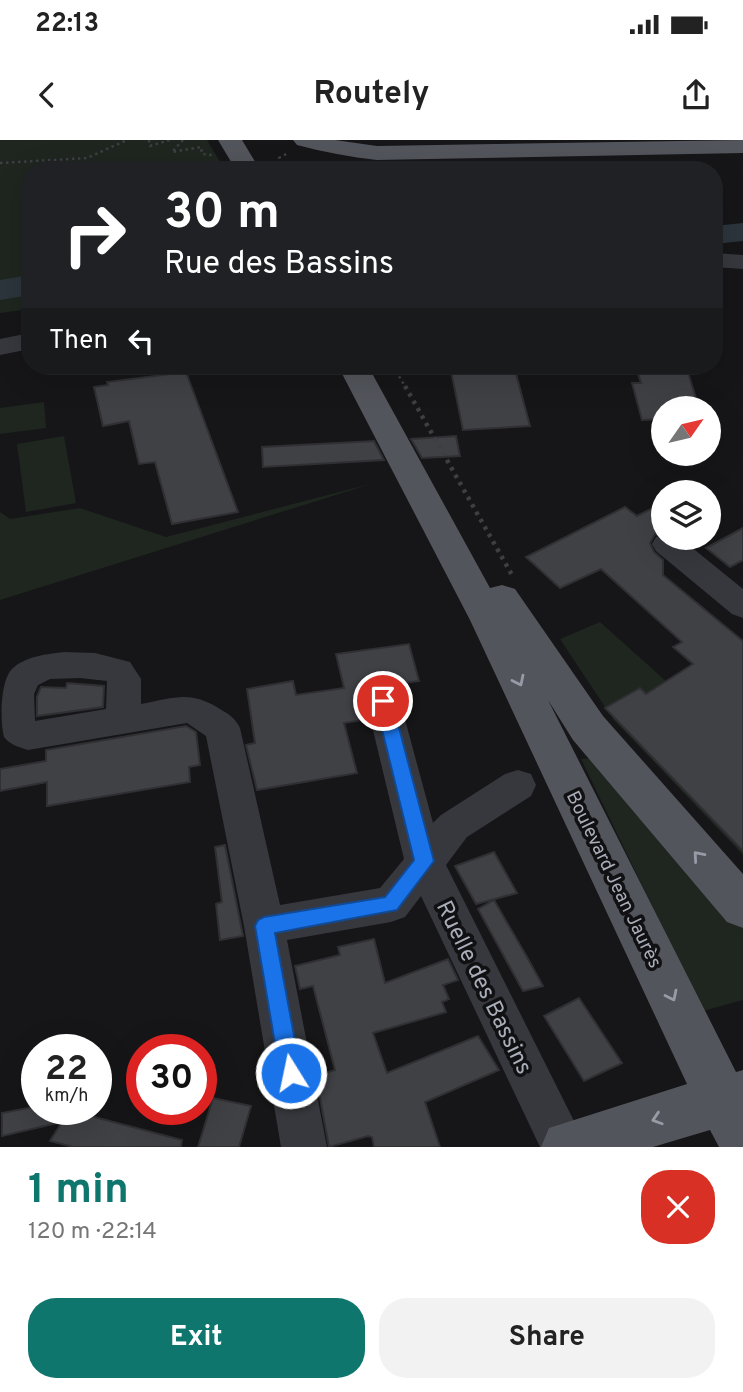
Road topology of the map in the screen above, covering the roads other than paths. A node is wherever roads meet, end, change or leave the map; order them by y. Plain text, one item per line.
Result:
1 (305, 140) edge
2 (239, 145) edge
3 (743, 146) edge
4 (264, 161) edge
5 (723, 261) edge
6 (743, 262) edge
7 (21, 343) edge
8 (0, 347) edge
9 (359, 375) edge
10 (380, 375) edge
11 (674, 550) edge
12 (743, 606) edge
13 (506, 607) junction
14 (383, 701) dead end
15 (122, 719) dead end
16 (518, 785) dead end
17 (424, 861) junction
18 (743, 907) edge
19 (264, 926) junction
20 (736, 1112) edge
21 (304, 1147) edge
22 (566, 1147) edge

1 - 3 main road
2 - 4 main road
5 - 6 street
7 - 8 street
9 - 13 main road
10 - 13 main road
11 - 12 street
18 -> 13 main road
13 -> 20 main road, Boulevard Jean Jaurès
14 - 17 street, Ruelle des Bassins
15 - 19 street
16 - 17 street
17 - 19 street
17 - 22 street, Ruelle des Bassins
19 - 21 street
20 -> 22 main road

